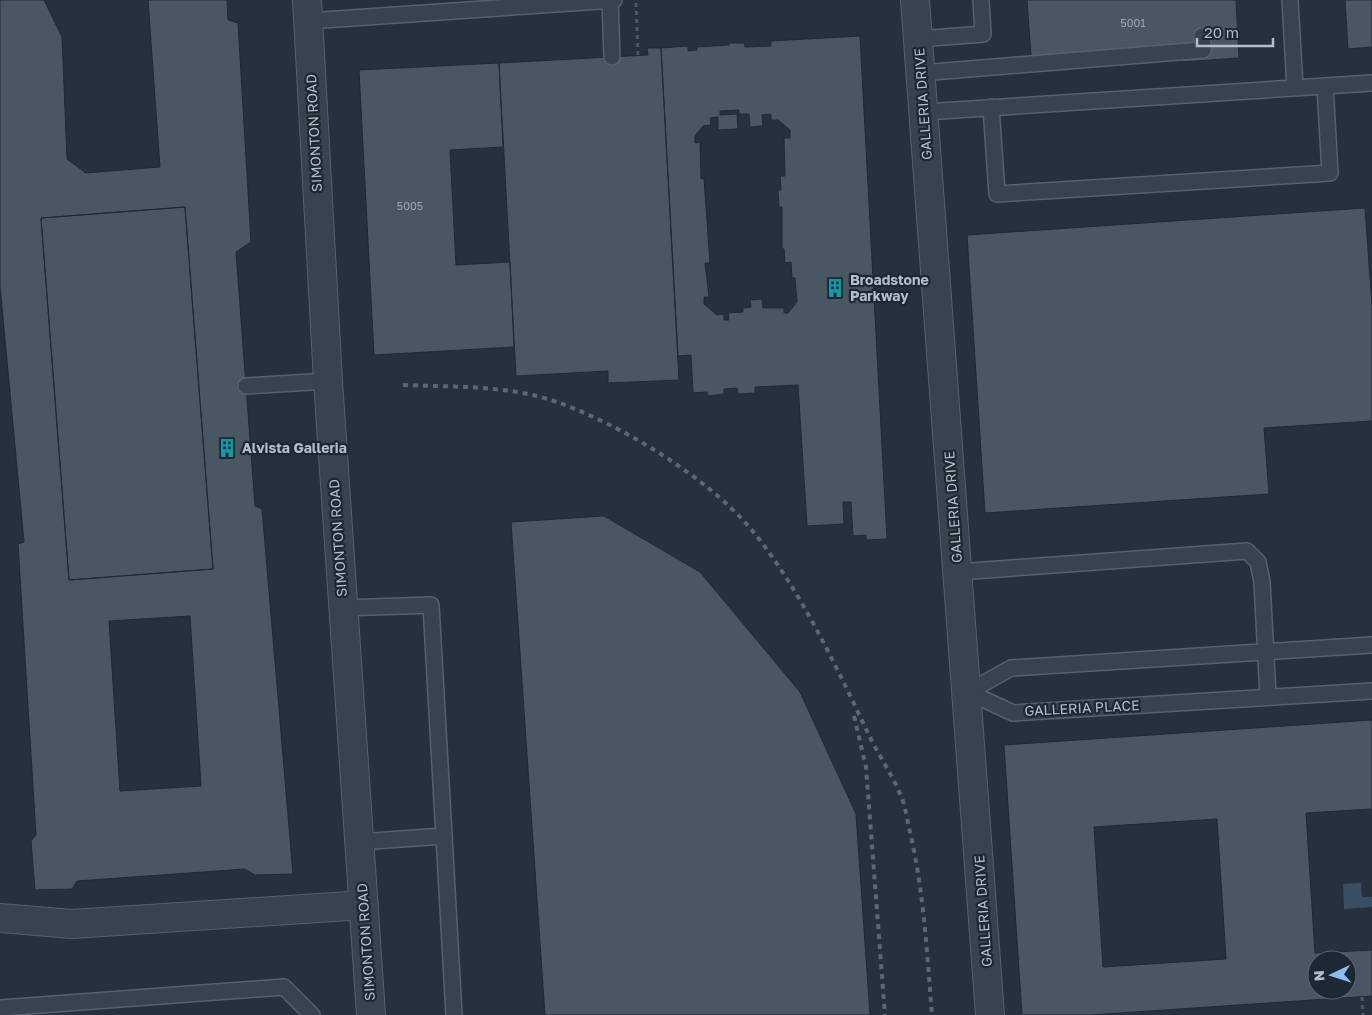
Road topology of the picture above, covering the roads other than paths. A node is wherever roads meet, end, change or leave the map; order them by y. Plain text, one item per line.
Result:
1 (611, 0) edge
2 (916, 0) edge
3 (981, 0) edge
4 (1290, 0) edge
5 (308, 10) edge
6 (1202, 36) dead end
7 (918, 39) junction
8 (612, 57) dead end
9 (921, 73) junction
10 (1372, 83) edge
11 (1325, 86) junction
12 (1295, 88) junction
13 (991, 107) junction
14 (924, 112) junction
15 (328, 381) junction
16 (246, 386) dead end
17 (958, 572) junction
18 (343, 608) junction
19 (1372, 646) edge
20 (1266, 652) junction
21 (1372, 691) edge
22 (968, 692) junction
23 (1268, 697) junction
24 (444, 836) junction
25 (359, 842) junction
26 (364, 905) junction
27 (0, 918) edge
28 (0, 1008) edge
29 (312, 1015) edge
30 (371, 1015) edge
31 (454, 1015) edge
32 (990, 1015) edge

1 - 5 lane
1 - 8 lane
2 - 7 street, GALLERIA DRIVE
3 - 7 lane
4 - 12 lane
5 - 15 street, SIMONTON ROAD
6 - 9 lane
7 - 9 street, GALLERIA DRIVE
9 - 14 street, GALLERIA DRIVE
10 - 11 lane
11 - 12 lane
11 - 13 lane
12 - 13 lane
13 - 14 lane
14 - 17 street, GALLERIA DRIVE
15 - 16 lane
15 - 18 street, SIMONTON ROAD
17 - 20 lane
17 - 22 street, GALLERIA DRIVE
18 - 24 lane
18 - 25 street, SIMONTON ROAD
19 - 20 lane
20 - 22 lane
20 - 23 lane
21 - 23 lane, GALLERIA PLACE
22 - 23 lane, GALLERIA PLACE
22 - 32 street, GALLERIA DRIVE
24 - 25 lane
24 - 31 lane
25 - 26 street, SIMONTON ROAD
26 - 27 street
26 - 30 street, SIMONTON ROAD
28 - 29 lane

